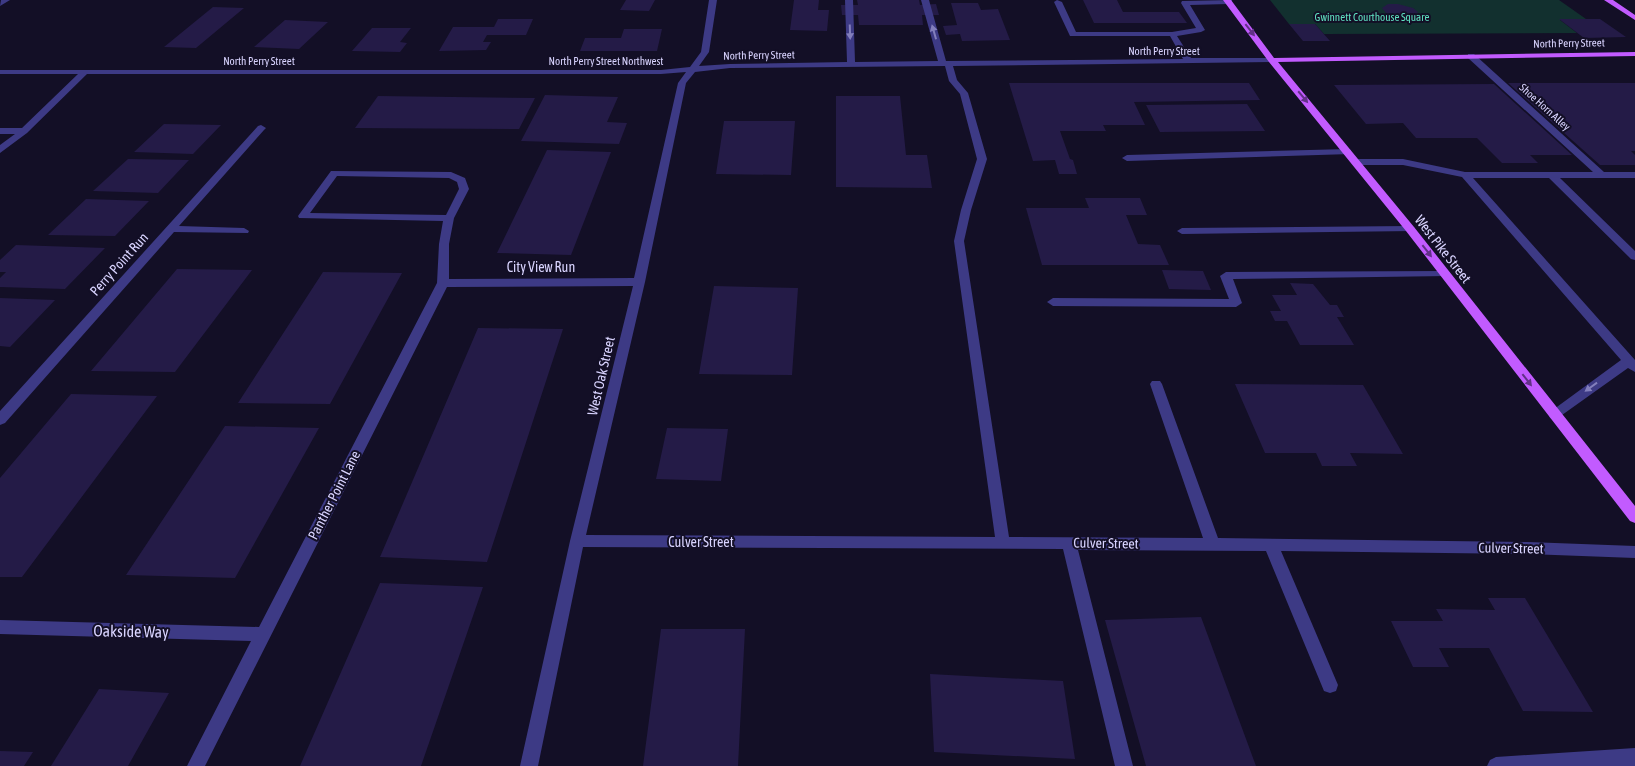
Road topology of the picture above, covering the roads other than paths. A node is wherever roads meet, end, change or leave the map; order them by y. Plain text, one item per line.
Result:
1 (6, 0) edge
2 (713, 0) edge
3 (849, 0) edge
4 (925, 0) edge
5 (1608, 0) edge
6 (1228, 1) edge
7 (1058, 2) dead end
8 (0, 4) edge
9 (1635, 18) edge
10 (1172, 34) junction
11 (1635, 54) edge
12 (1471, 56) junction
13 (1272, 60) junction
14 (1189, 62) junction
15 (945, 64) junction
16 (851, 65) junction
17 (693, 69) junction
18 (0, 72) edge
19 (85, 72) junction
20 (518, 72) joint
21 (261, 128) dead end
22 (0, 131) edge
23 (24, 131) junction
24 (0, 150) edge
25 (1348, 152) junction
26 (1127, 158) dead end
27 (1356, 162) junction
28 (1552, 175) junction
29 (1602, 175) junction
30 (1635, 175) edge
31 (1465, 176) junction
32 (449, 218) junction
33 (169, 229) junction
34 (1410, 229) junction
35 (1182, 230) dead end
36 (244, 231) dead end
37 (1635, 257) edge
38 (1444, 274) junction
39 (443, 282) junction
40 (639, 282) junction
41 (1054, 302) dead end
42 (1632, 365) edge
43 (1156, 384) dead end
44 (1555, 416) junction
45 (0, 420) edge
46 (1635, 517) edge
47 (577, 541) junction
48 (1004, 543) junction
49 (1069, 543) junction
50 (1213, 544) junction
51 (1271, 545) junction
52 (1635, 552) edge
53 (0, 627) edge
54 (262, 634) junction
55 (1330, 685) dead end
56 (1635, 757) edge
57 (196, 766) edge
58 (529, 766) edge
59 (1124, 766) edge
60 (1496, 766) edge

1 - 8 street
2 - 17 street, West Oak Street
3 -> 16 street
15 -> 4 street
5 - 9 main road
6 - 10 street
6 -> 13 main road, West Pike Street
7 - 10 street
10 - 14 street
11 - 12 main road, North Perry Street
12 - 13 main road, North Perry Street
12 - 29 street, Shoe Horn Alley
13 - 14 street, North Perry Street
13 -> 25 main road, West Pike Street
14 - 15 street, North Perry Street
15 - 16 street, North Perry Street
15 - 48 street
16 - 17 street, North Perry Street
17 - 20 street, North Perry Street Northwest
17 - 40 street, West Oak Street
18 - 19 street, North Perry Street
19 - 20 street, North Perry Street
19 - 23 street
21 - 33 street, Perry Point Run
22 - 23 street
23 - 24 street
25 - 26 street
25 - 27 main road, West Pike Street
27 - 31 street
27 - 34 main road, West Pike Street
28 - 29 street
28 - 31 street
28 - 37 street
29 - 30 street
31 - 42 street
32 - 32 street, Panther Point Lane
32 - 39 street, Panther Point Lane
33 - 36 street
33 - 45 street, Perry Point Run
34 - 35 street
34 -> 38 main road, West Pike Street
38 - 41 street
38 -> 44 main road, West Pike Street
39 - 40 street, City View Run
39 - 54 street, Panther Point Lane
40 - 47 street, West Oak Street
42 -> 44 street
43 - 50 street
44 - 46 main road, West Pike Street
47 - 48 street, Culver Street
47 - 58 street, West Oak Street
48 - 49 street, Culver Street
49 - 50 street, Culver Street
49 - 59 street
50 - 51 street, Culver Street
51 - 52 street, Culver Street
51 - 55 street
53 - 54 street, Oakside Way
54 - 57 street, Panther Point Lane
56 - 60 street

